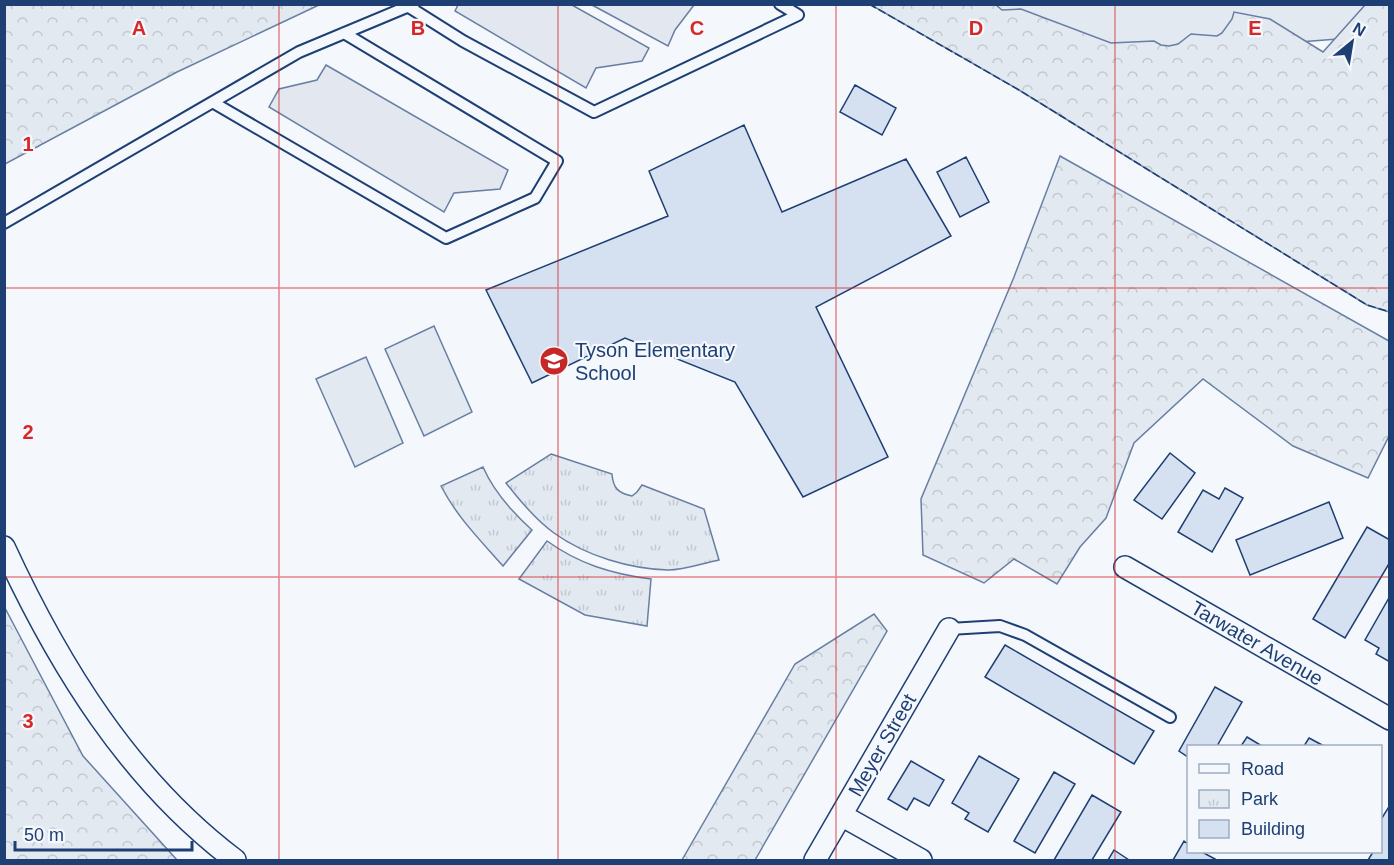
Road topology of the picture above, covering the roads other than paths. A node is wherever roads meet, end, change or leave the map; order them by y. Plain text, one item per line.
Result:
1 (780, 4) edge
2 (412, 6) edge
3 (345, 33) junction
4 (214, 103) junction
5 (4, 223) edge
6 (4, 548) edge
7 (1125, 567) dead end
8 (949, 629) joint
9 (1170, 717) dead end
10 (1389, 719) edge
11 (842, 815) junction
12 (235, 861) edge
13 (815, 861) edge
14 (921, 861) edge

1 - 2 lane
2 - 3 lane
3 - 4 lane
3 - 4 lane
4 - 5 lane
6 - 12 street
7 - 10 street, Tarwater Avenue
8 - 9 lane
8 - 11 street, Meyer Street
11 - 13 street, Meyer Street
11 - 14 street

